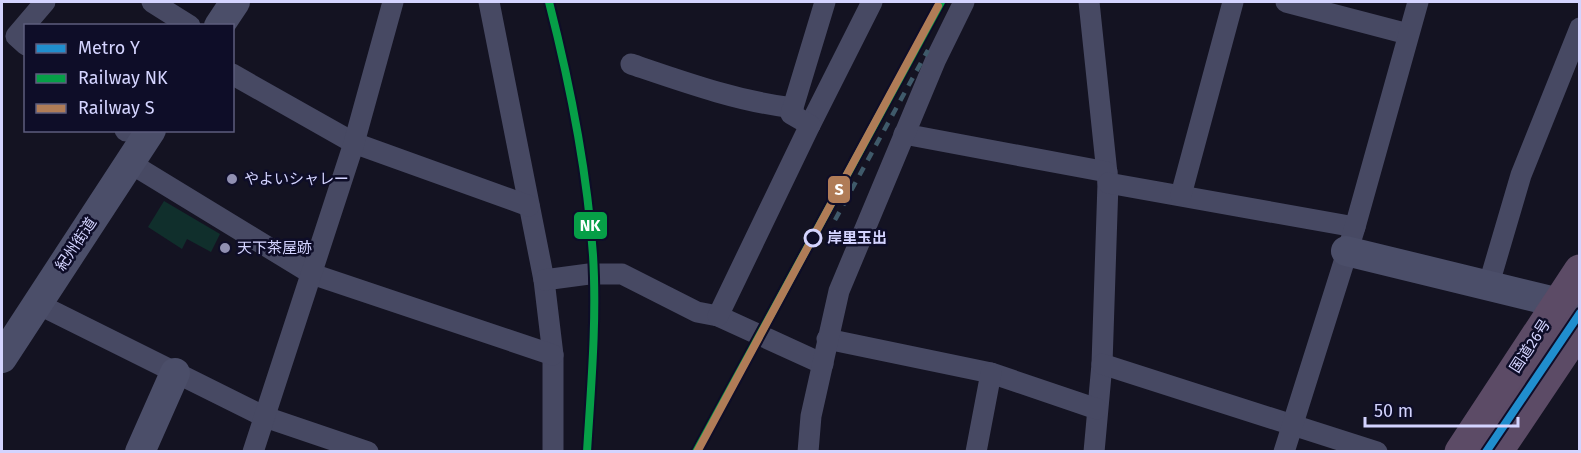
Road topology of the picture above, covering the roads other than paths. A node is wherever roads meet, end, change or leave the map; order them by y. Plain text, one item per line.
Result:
1 (45, 2) edge
2 (152, 2) edge
3 (235, 2) edge
4 (393, 2) edge
5 (489, 2) edge
6 (825, 2) edge
7 (872, 2) edge
8 (964, 2) edge
9 (1089, 2) edge
10 (1233, 2) edge
11 (1286, 2) edge
12 (1418, 2) edge
13 (25, 24) edge
14 (187, 24) edge
15 (220, 24) edge
16 (1580, 28) edge
17 (1408, 34) junction
18 (631, 64) dead end
19 (234, 75) edge
20 (793, 108) junction
21 (810, 125) junction
22 (150, 132) edge
23 (904, 134) junction
24 (354, 143) junction
25 (130, 163) junction
26 (1107, 178) junction
27 (1181, 195) junction
28 (529, 206) junction
29 (1351, 239) junction
30 (1580, 271) edge
31 (312, 274) junction
32 (544, 280) junction
33 (1488, 287) junction
34 (36, 303) junction
35 (1573, 312) edge
36 (718, 316) junction
37 (827, 339) junction
38 (5, 344) edge
39 (553, 355) junction
40 (823, 364) junction
41 (1102, 364) junction
42 (175, 373) junction
43 (991, 373) junction
44 (1097, 409) junction
45 (265, 417) junction
46 (1292, 425) junction
47 (554, 446) edge
48 (357, 450) edge
49 (140, 452) edge
50 (253, 452) edge
51 (808, 452) edge
52 (976, 452) edge
53 (1094, 452) edge
54 (1284, 452) edge
55 (1377, 452) edge
56 (1461, 452) edge
57 (1496, 452) edge

1 - 13 street
2 - 14 street
3 - 15 street
4 - 24 street
5 - 28 street
6 - 20 street
7 - 21 street
8 - 23 street
9 - 26 street
10 - 27 street
11 - 17 street
12 - 17 street
16 - 33 street
17 - 29 street
18 - 20 street
19 - 24 street
20 - 21 street
21 - 36 street
22 - 25 street, 紀州街道
23 - 26 street
23 - 37 street
24 - 28 street
24 - 31 street
25 - 31 street
25 - 34 street, 紀州街道
26 - 27 street
26 - 41 street
27 - 29 street
28 - 32 street
29 - 33 street
29 - 46 street
30 - 35 highway, 国道26号
31 - 39 street
31 - 45 street
32 - 36 street
32 - 39 street
33 - 35 street
34 - 38 street, 紀州街道
34 - 42 street
35 - 56 highway, 国道26号
35 - 57 highway, 国道26号
36 - 40 street
37 - 40 street
37 - 43 street
39 - 47 street
40 - 51 street
41 - 44 street
41 - 46 street
42 - 45 street
42 - 49 street
43 - 44 street
43 - 52 street
44 - 53 street
45 - 48 street
45 - 50 street
46 - 54 street
46 - 55 street

